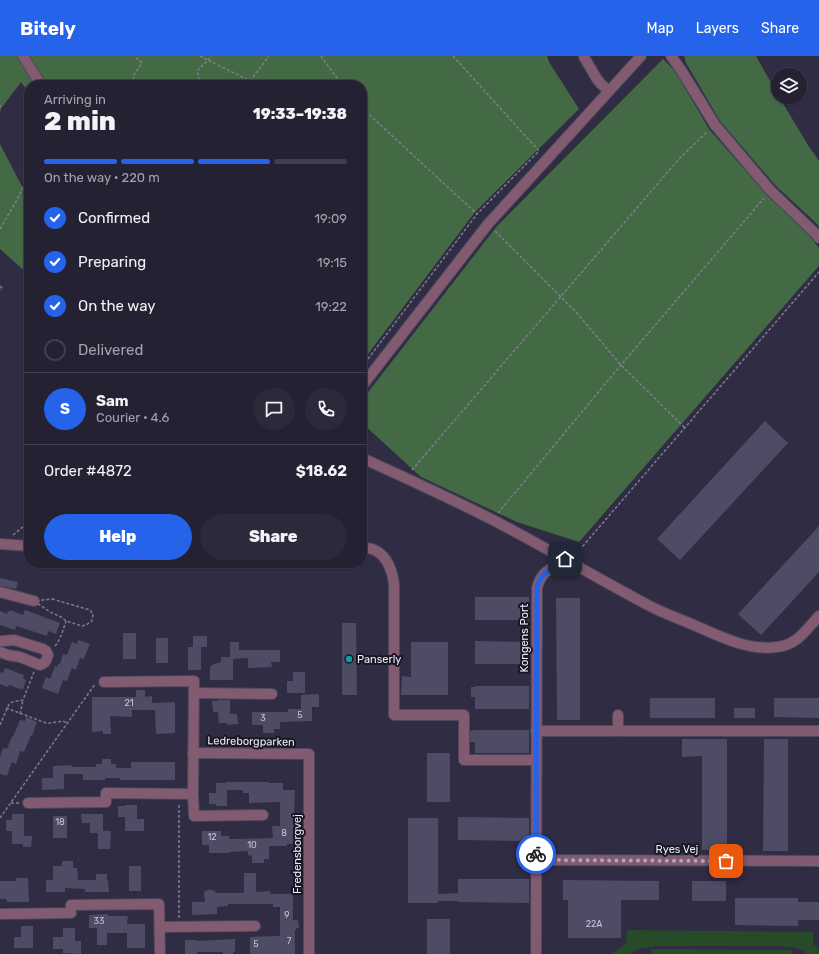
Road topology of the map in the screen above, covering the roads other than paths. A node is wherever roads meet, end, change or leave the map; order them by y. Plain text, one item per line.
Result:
1 (23, 56) edge
2 (641, 56) edge
3 (671, 56) edge
4 (584, 57) edge
5 (38, 80) edge
6 (609, 91) junction
7 (819, 238) edge
8 (367, 380) edge
9 (367, 460) edge
10 (1, 544) edge
11 (24, 546) edge
12 (367, 548) edge
13 (565, 559) junction
14 (0, 592) edge
15 (34, 601) road end
16 (819, 616) edge
17 (0, 641) edge
18 (0, 652) edge
19 (104, 682) road end
20 (194, 693) junction
21 (272, 694) dead end
22 (618, 715) dead end
23 (536, 731) junction
24 (618, 731) junction
25 (819, 732) edge
26 (193, 753) junction
27 (309, 754) joint
28 (536, 760) junction
29 (193, 794) junction
30 (28, 803) dead end
31 (263, 815) dead end
32 (536, 860) junction
33 (819, 861) edge
34 (0, 914) edge
35 (255, 926) dead end
36 (160, 927) junction
37 (160, 954) edge
38 (309, 954) edge
39 (536, 954) edge

1 - 5 street
2 - 6 street
3 - 7 street
4 - 6 street
6 - 8 street
9 - 13 street
10 - 11 street
12 - 28 street
13 - 16 street
13 - 23 street, Kongens Port
14 - 15 street
17 - 18 street
19 - 20 street
20 - 21 street
20 - 26 street, Ledreborgparken
22 - 24 street
23 - 24 street
23 - 28 street, Kongens Port
24 - 25 street
26 - 27 street, Ledreborgparken
26 - 29 street, Ledreborgparken
27 - 38 street, Fredensborgvej
28 - 32 street, Kongens Port
29 - 30 street
29 - 31 street, Ledreborgparken
32 - 33 street, Ryes Vej
32 - 39 street, Kongens Port
34 - 36 street
35 - 36 street
36 - 37 street

